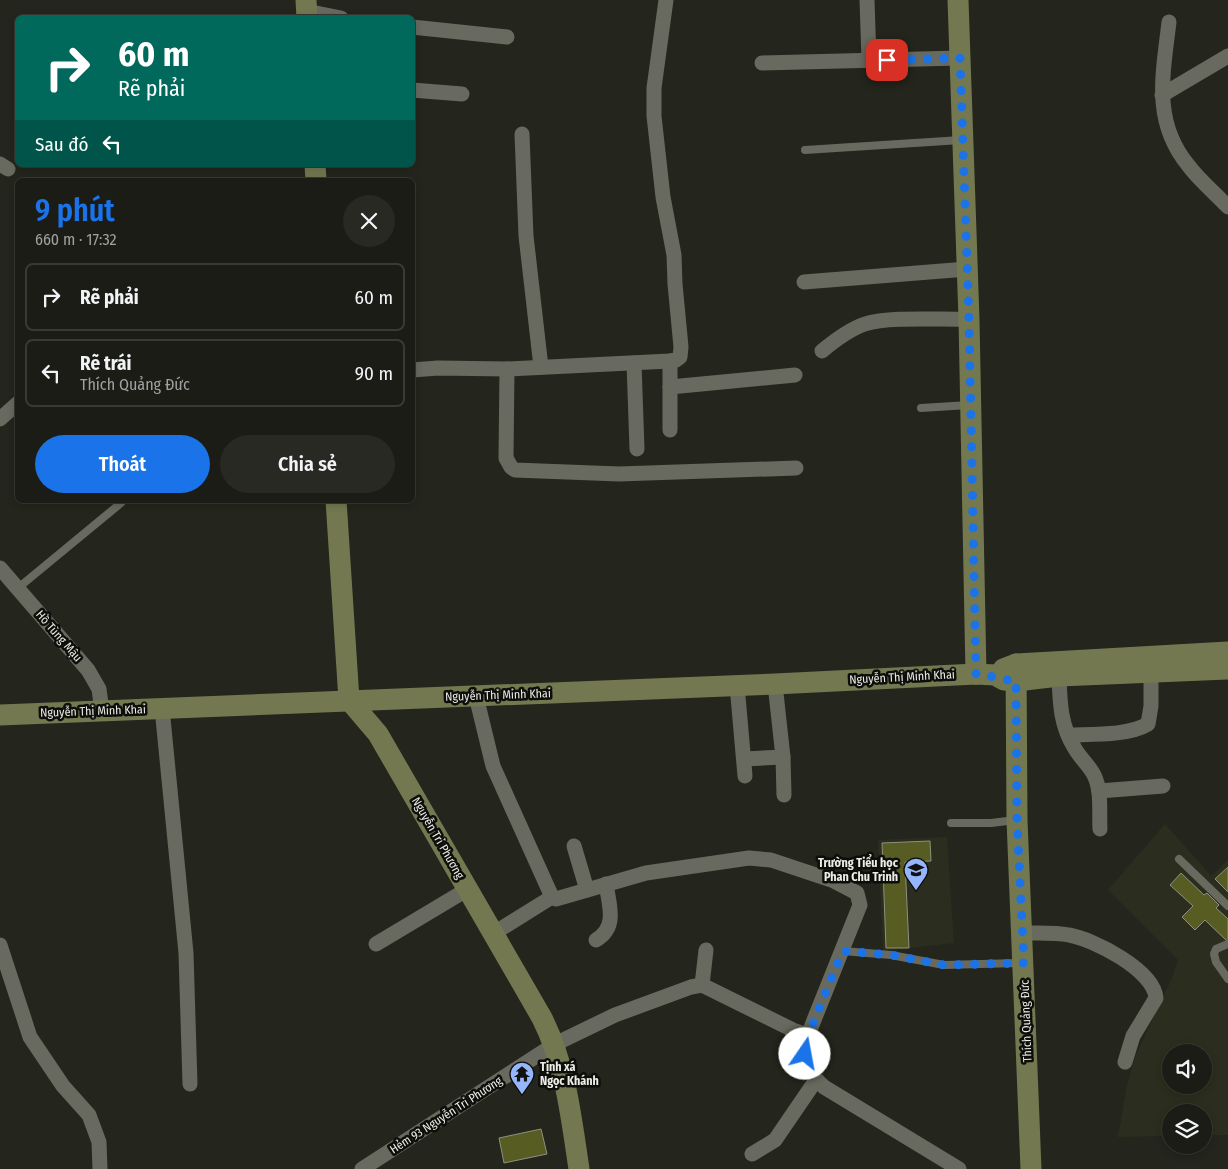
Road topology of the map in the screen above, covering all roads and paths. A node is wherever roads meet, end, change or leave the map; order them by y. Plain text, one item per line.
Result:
1 (666, 0) edge
2 (867, 0) edge
3 (958, 0) edge
4 (306, 9) edge
5 (329, 15) edge
6 (1168, 22) dead end
7 (415, 27) edge
8 (507, 37) dead end
9 (1228, 56) edge
10 (960, 58) junction
11 (869, 60) junction
12 (762, 63) dead end
13 (415, 90) edge
14 (462, 94) dead end
15 (1162, 96) junction
16 (522, 134) dead end
17 (963, 140) junction
18 (805, 150) dead end
19 (1228, 207) edge
20 (967, 270) junction
21 (804, 282) dead end
22 (969, 319) junction
23 (822, 351) dead end
24 (670, 361) junction
25 (634, 362) junction
26 (541, 367) junction
27 (507, 368) junction
28 (415, 370) edge
29 (795, 375) dead end
30 (670, 387) junction
31 (970, 404) junction
32 (15, 406) edge
33 (921, 408) dead end
34 (0, 419) edge
35 (670, 430) dead end
36 (638, 448) dead end
37 (796, 468) dead end
38 (121, 503) dead end
39 (336, 503) edge
40 (0, 568) edge
41 (18, 588) junction
42 (1228, 652) edge
43 (1228, 669) edge
44 (1016, 672) junction
45 (1151, 672) junction
46 (986, 674) junction
47 (1060, 676) junction
48 (775, 684) junction
49 (737, 685) junction
50 (476, 696) junction
51 (349, 700) junction
52 (162, 708) junction
53 (102, 711) junction
54 (0, 715) edge
55 (1068, 735) junction
56 (783, 757) junction
57 (745, 759) junction
58 (745, 776) dead end
59 (1163, 786) dead end
60 (1099, 791) junction
61 (784, 795) dead end
62 (1017, 820) junction
63 (951, 823) dead end
64 (1100, 829) dead end
65 (574, 846) dead end
66 (1179, 858) dead end
67 (606, 884) junction
68 (468, 889) junction
69 (587, 890) junction
70 (552, 897) junction
71 (1228, 906) edge
72 (494, 933) junction
73 (1023, 933) junction
74 (596, 940) dead end
75 (0, 944) edge
76 (376, 944) dead end
77 (1228, 944) edge
78 (706, 950) dead end
79 (843, 951) junction
80 (1024, 963) junction
81 (1228, 979) edge
82 (702, 985) junction
83 (808, 1035) junction
84 (555, 1044) junction
85 (1125, 1062) dead end
86 (816, 1080) junction
87 (190, 1084) dead end
88 (752, 1154) dead end
89 (100, 1169) edge
90 (362, 1169) edge
91 (579, 1169) edge
92 (958, 1169) edge
93 (1032, 1169) edge

1 - 24 street
2 - 11 street
3 - 10 street
4 - 5 street
6 - 15 street
7 - 8 street
9 - 15 street
10 - 11 street
10 - 17 street
11 - 12 street
13 - 14 street
15 - 19 street
16 - 26 street
17 - 18 lane
17 - 20 street
20 - 21 street
20 - 22 street
22 - 23 street
22 - 31 street
24 - 25 street
24 - 30 street
25 - 26 street
25 - 36 street
26 - 27 street
27 - 28 street
27 - 37 street
29 - 30 street
30 - 35 street
31 - 33 lane
31 - 46 street
32 - 34 street
38 - 41 lane
39 - 51 street
40 - 41 street, Hồ Tùng Mậu
41 - 53 street, Hồ Tùng Mậu
42 - 44 street, Nguyễn Thị Minh Khai
43 - 45 street, Nguyễn Thị Minh Khai
44 - 46 street, Nguyễn Thị Minh Khai
44 - 47 street, Nguyễn Thị Minh Khai
44 - 62 street, Thích Quảng Đức
45 - 47 street, Nguyễn Thị Minh Khai
45 - 55 street
46 - 48 street, Nguyễn Thị Minh Khai
47 - 55 street
48 - 49 street, Nguyễn Thị Minh Khai
48 - 56 street
49 - 50 street, Nguyễn Thị Minh Khai
49 - 57 street
50 - 51 street, Nguyễn Thị Minh Khai
50 - 70 street
51 - 52 street, Nguyễn Thị Minh Khai
51 - 68 street, Nguyễn Tri Phương
52 - 53 street, Nguyễn Thị Minh Khai
52 - 87 street
53 - 54 street, Nguyễn Thị Minh Khai
55 - 60 street
56 - 57 street
56 - 61 street
57 - 58 street
59 - 60 street
60 - 64 street
62 - 63 lane
62 - 73 street, Thích Quảng Đức
65 - 69 street
66 - 71 lane
67 - 69 street
67 - 74 street
67 - 79 street
68 - 72 street, Nguyễn Tri Phương
68 - 76 street
69 - 70 street
70 - 72 street
72 - 84 street, Nguyễn Tri Phương
73 - 80 street, Thích Quảng Đức
73 - 85 street
75 - 89 street
77 - 81 lane
78 - 82 street
79 - 80 lane
79 - 83 street
80 - 93 street, Thích Quảng Đức
82 - 83 street
82 - 84 street, Hẻm 93 Nguyễn Tri Phương
83 - 86 street
84 - 90 street, Hẻm 93 Nguyễn Tri Phương
84 - 91 street, Nguyễn Tri Phương
86 - 88 street
86 - 92 street

